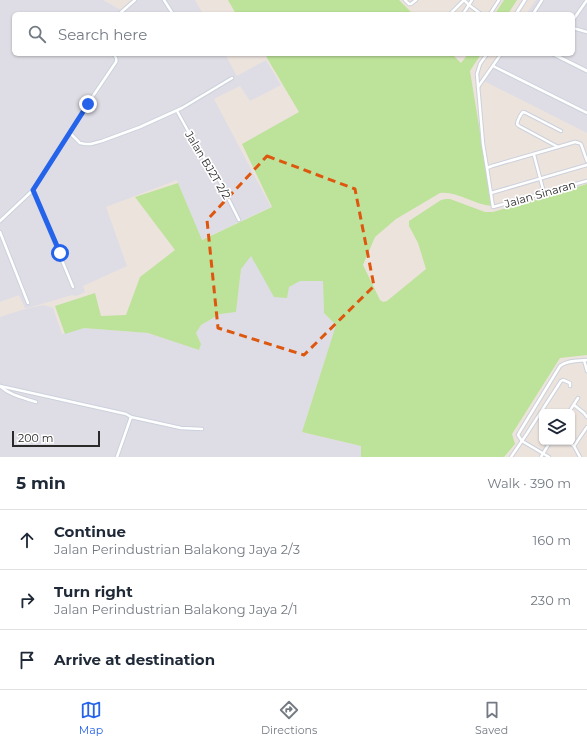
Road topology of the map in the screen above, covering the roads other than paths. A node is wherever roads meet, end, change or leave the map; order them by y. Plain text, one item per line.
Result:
1 (135, 0) edge
2 (164, 0) edge
3 (406, 0) edge
4 (416, 0) edge
5 (464, 0) edge
6 (472, 0) edge
7 (499, 0) edge
8 (525, 0) edge
9 (542, 0) edge
10 (587, 0) edge
11 (468, 5) junction
12 (121, 12) edge
13 (172, 12) edge
14 (452, 12) edge
15 (463, 12) edge
16 (478, 12) edge
17 (491, 12) edge
18 (517, 12) edge
19 (534, 12) edge
20 (575, 17) edge
21 (575, 29) edge
22 (587, 32) edge
23 (116, 56) edge
24 (486, 56) edge
25 (500, 56) edge
26 (557, 56) edge
27 (493, 66) junction
28 (587, 71) edge
29 (232, 78) dead end
30 (478, 87) junction
31 (177, 111) junction
32 (587, 113) edge
33 (561, 131) dead end
34 (70, 132) junction
35 (559, 147) junction
36 (534, 155) junction
37 (587, 161) edge
38 (587, 165) edge
39 (487, 168) junction
40 (540, 178) junction
41 (587, 181) edge
42 (33, 190) junction
43 (490, 192) junction
44 (544, 193) junction
45 (239, 220) dead end
46 (0, 221) edge
47 (0, 232) edge
48 (73, 287) dead end
49 (28, 303) dead end
50 (586, 360) edge
51 (587, 371) edge
52 (0, 386) edge
53 (570, 386) dead end
54 (578, 398) dead end
55 (36, 402) dead end
56 (574, 405) junction
57 (571, 409) edge
58 (131, 417) junction
59 (587, 417) edge
60 (587, 427) edge
61 (202, 429) dead end
62 (522, 440) junction
63 (548, 445) edge
64 (574, 446) joint
65 (543, 454) junction
66 (117, 457) edge
67 (511, 457) edge
68 (541, 457) edge
69 (548, 457) edge
70 (580, 457) edge

1 - 12 street
2 - 13 street
3 - 4 street
5 - 11 street
5 - 14 street
6 - 11 street
7 - 17 street
8 - 18 street
9 - 19 street
10 - 20 street
11 - 15 street
11 - 16 street
21 - 22 street
23 - 34 street
24 - 30 street
25 - 27 street
26 - 28 street
27 - 30 street
27 - 32 street
29 - 31 street
30 - 39 street
31 - 34 street
31 - 45 street, Jalan BJ2T 2/2
33 - 35 street
34 - 42 street
35 - 36 street
35 - 37 street
36 - 39 street
36 - 40 street
38 - 40 street
39 - 43 street
40 - 43 street
40 - 44 street
41 - 44 street, Jalan Sinaran
42 - 46 street
42 - 48 street
43 - 44 street, Jalan Sinaran
47 - 49 street
50 - 51 street
50 - 62 street
52 - 55 street
52 - 58 street
53 - 62 street
54 - 56 street
56 - 57 street
56 - 59 street
58 - 61 street
58 - 66 street
60 - 64 street
62 - 65 street
62 - 67 street
63 - 65 street
64 - 70 street
65 - 68 street
65 - 69 street

